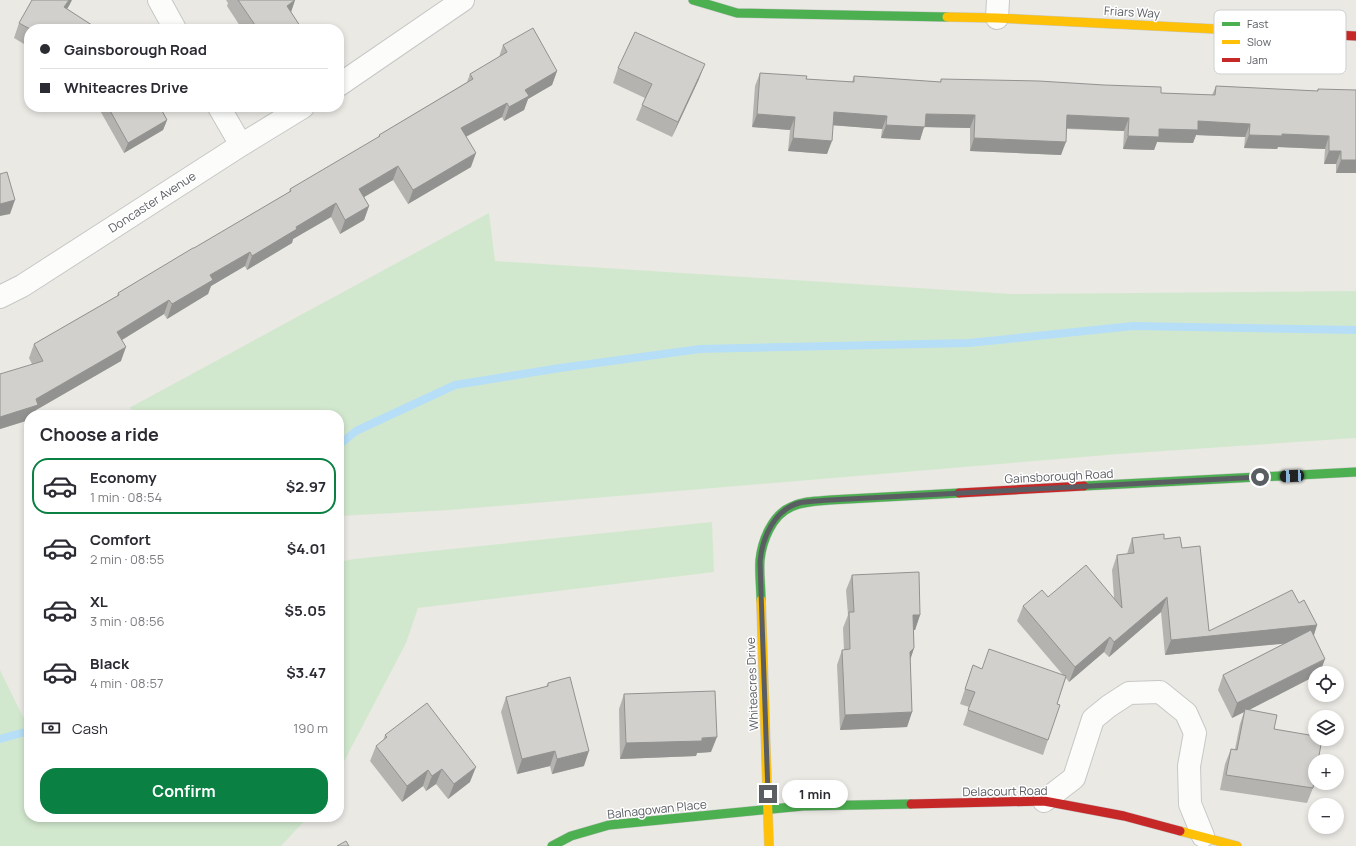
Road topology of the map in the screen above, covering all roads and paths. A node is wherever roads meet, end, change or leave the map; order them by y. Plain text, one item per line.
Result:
1 (159, 0) edge
2 (463, 0) edge
3 (692, 0) edge
4 (997, 9) edge
5 (172, 24) edge
6 (1214, 25) edge
7 (1346, 35) edge
8 (1356, 36) edge
9 (344, 82) edge
10 (222, 112) edge
11 (295, 112) edge
12 (241, 145) junction
13 (0, 297) edge
14 (1356, 472) edge
15 (771, 524) joint
16 (1044, 801) junction
17 (768, 809) junction
18 (1203, 836) junction
19 (552, 846) edge
20 (770, 846) edge
21 (1236, 846) edge

1 - 5 street
2 - 9 street
3 - 4 street, Friars Way
4 - 6 street, Friars Way
7 - 8 street, Friars Way
10 - 12 street
11 - 12 street, Doncaster Avenue
12 - 13 street, Doncaster Avenue
14 - 15 street, Gainsborough Road
15 - 17 street, Whiteacres Drive
16 - 17 street, Delacourt Road
16 - 18 street, Delacourt Road
16 - 18 street
17 - 19 street, Balnagowan Place
17 - 20 street, Whiteacres Drive
18 - 21 street, Delacourt Road

